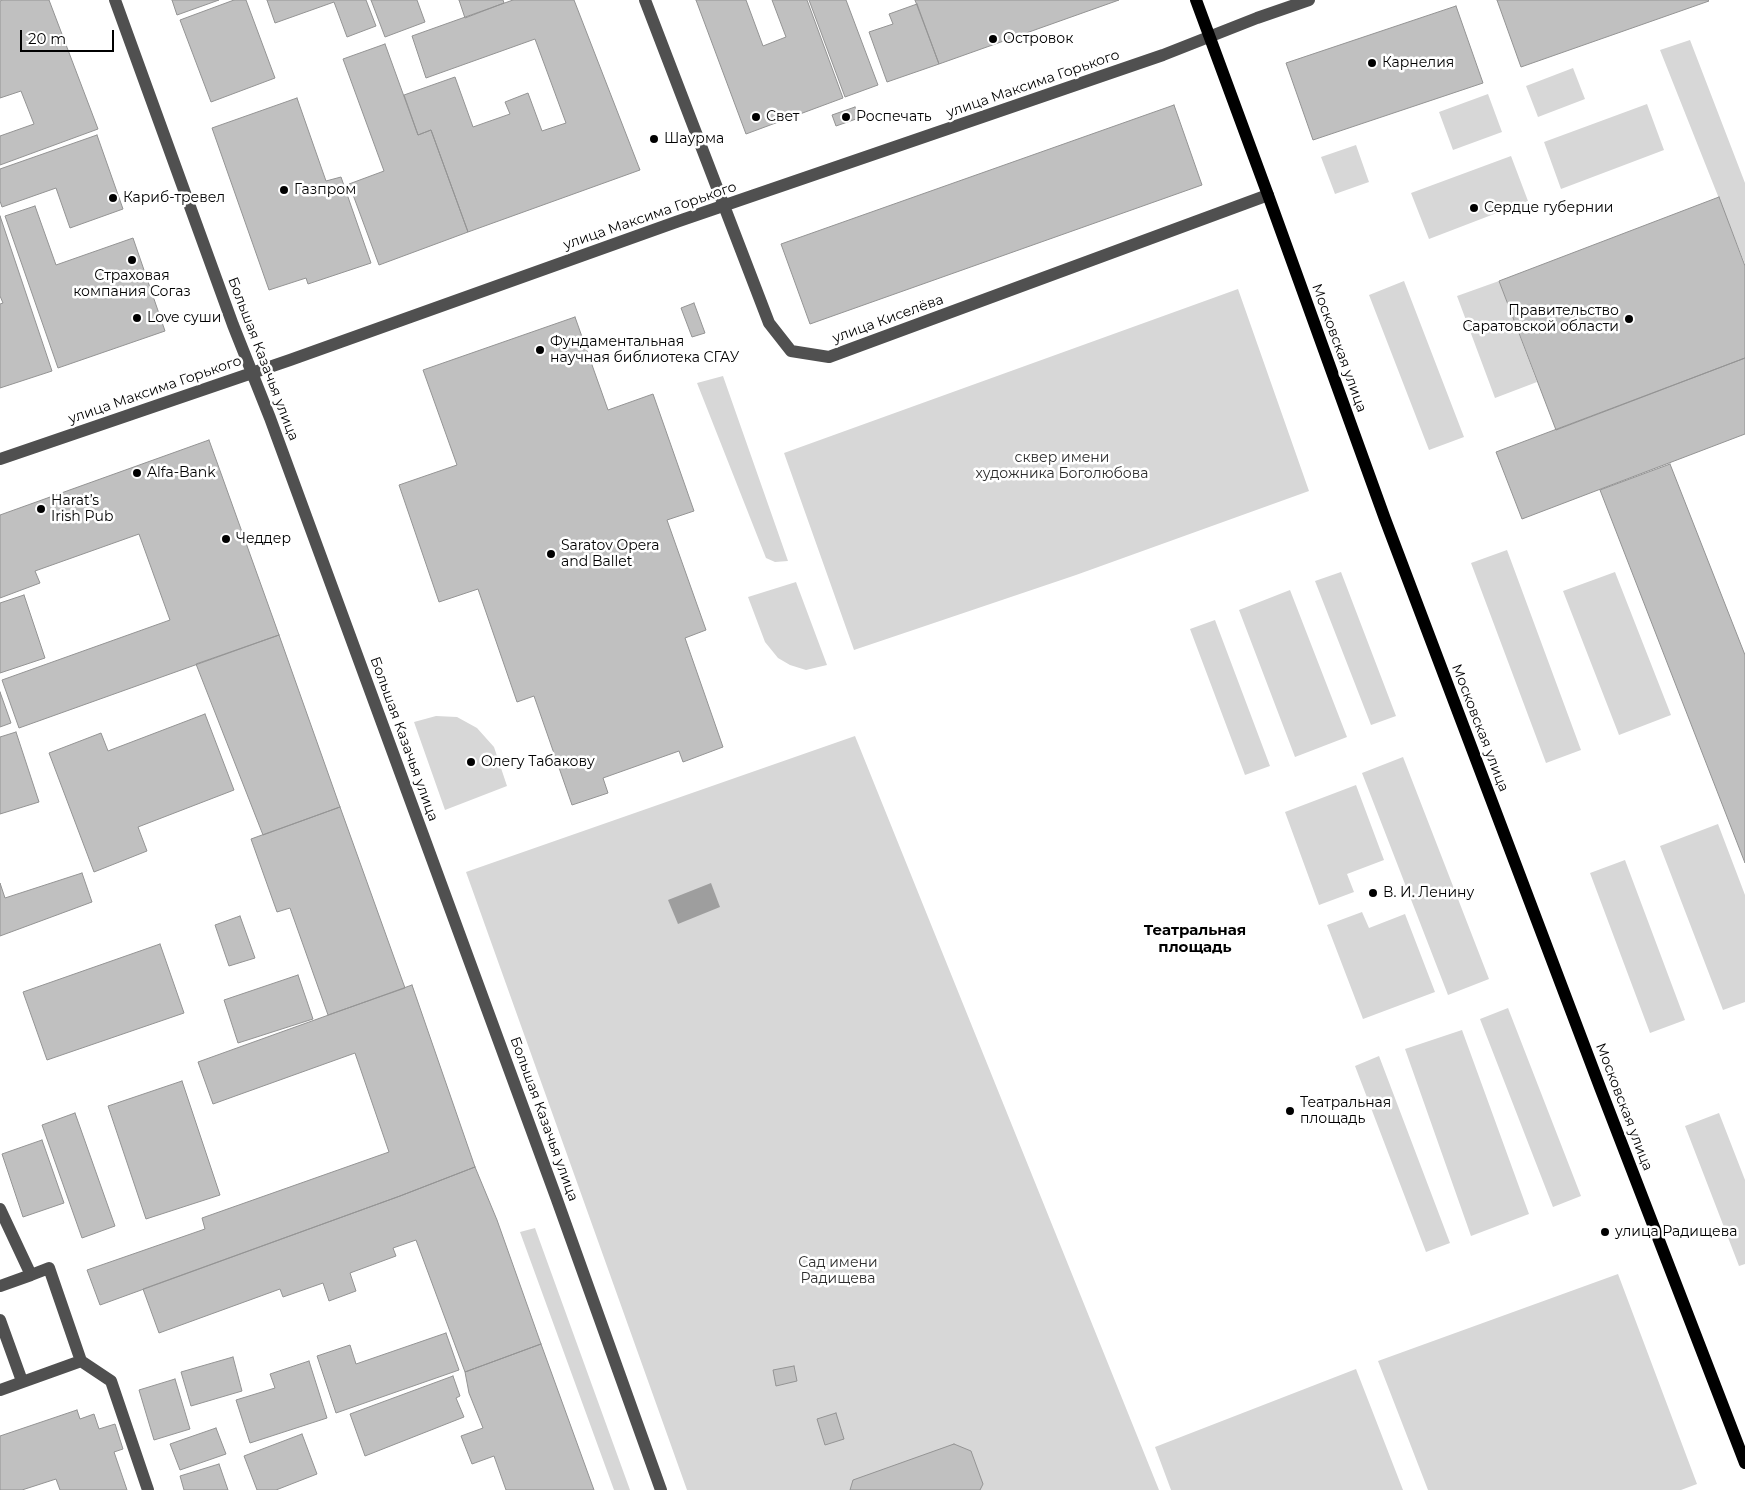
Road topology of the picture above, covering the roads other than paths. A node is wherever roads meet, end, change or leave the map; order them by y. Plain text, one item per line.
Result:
1 (115, 0) edge
2 (645, 0) edge
3 (1196, 0) edge
4 (1309, 0) edge
5 (1209, 37) junction
6 (1268, 194) junction
7 (724, 206) junction
8 (252, 373) junction
9 (0, 459) edge
10 (0, 1208) edge
11 (30, 1275) junction
12 (0, 1286) edge
13 (0, 1320) edge
14 (81, 1360) junction
15 (22, 1381) dead end
16 (0, 1390) edge
17 (1745, 1463) edge
18 (148, 1490) edge
19 (661, 1490) edge

1 - 8 street, Большая Казачья улица
2 - 7 street, улица Киселёва
3 - 5 main road, Московская улица
4 - 5 street, улица Максима Горького
5 - 6 main road, Московская улица
5 - 7 street, улица Максима Горького
6 - 7 street, улица Киселёва
6 - 17 main road, Московская улица
7 - 8 street, улица Максима Горького
8 - 9 street, улица Максима Горького
8 - 19 street, Большая Казачья улица
10 - 11 street
11 - 12 street
11 - 14 street
13 - 15 street
14 - 16 street
14 - 18 street

